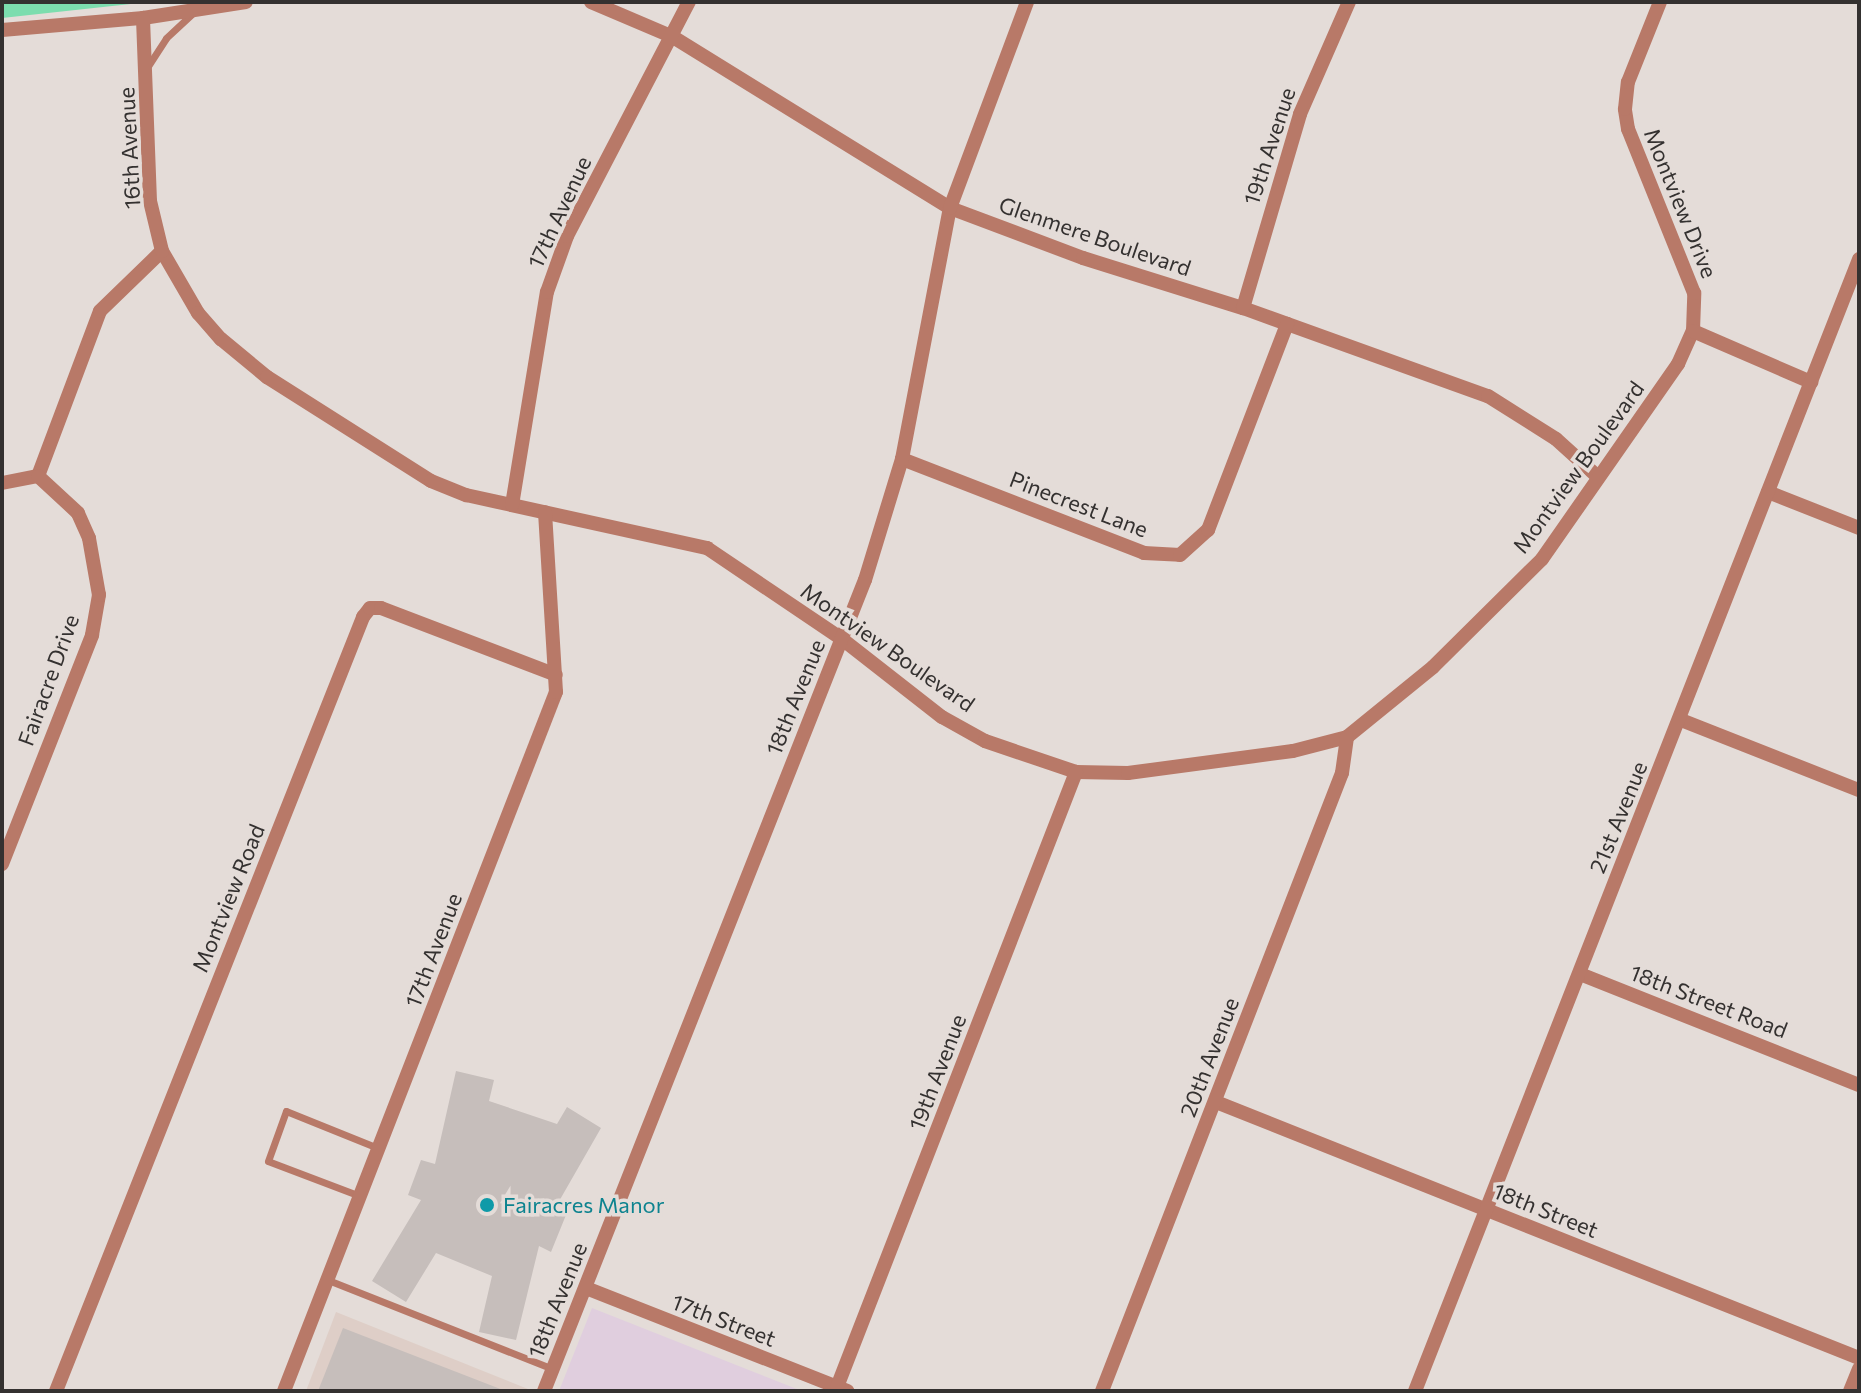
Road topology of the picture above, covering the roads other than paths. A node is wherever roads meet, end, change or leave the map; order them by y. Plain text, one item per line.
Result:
1 (246, 2) edge
2 (591, 2) edge
3 (689, 2) edge
4 (1027, 2) edge
5 (1349, 2) edge
6 (1660, 2) edge
7 (196, 10) junction
8 (143, 18) junction
9 (2, 30) edge
10 (673, 37) junction
11 (147, 68) junction
12 (950, 208) junction
13 (162, 251) junction
14 (1859, 259) edge
15 (1243, 308) junction
16 (1287, 324) junction
17 (1693, 331) junction
18 (1811, 382) junction
19 (902, 459) junction
20 (38, 476) junction
21 (1598, 477) junction
22 (2, 483) edge
23 (1768, 492) junction
24 (512, 505) junction
25 (545, 512) junction
26 (1859, 528) edge
27 (842, 639) junction
28 (556, 675) junction
29 (1681, 720) junction
30 (1347, 737) junction
31 (1076, 772) junction
32 (1859, 790) edge
33 (2, 864) edge
34 (1580, 974) junction
35 (1859, 1085) edge
36 (1216, 1102) junction
37 (379, 1148) junction
38 (360, 1196) junction
39 (1486, 1211) junction
40 (327, 1280) junction
41 (586, 1288) junction
42 (1859, 1358) edge
43 (553, 1369) junction
44 (1859, 1369) edge
45 (842, 1389) edge
46 (56, 1391) edge
47 (284, 1391) edge
48 (544, 1391) edge
49 (1102, 1391) edge
50 (1415, 1391) edge
51 (1850, 1391) edge

1 - 7 street
2 - 10 street, Glenmere Boulevard
3 - 10 street, 17th Avenue
4 - 12 street, 18th Avenue
5 - 15 street, 19th Avenue
6 - 17 street, Montview Drive
7 - 8 street
7 - 11 lane
8 - 9 street
8 - 11 street, 16th Avenue
10 - 12 street, Glenmere Boulevard
10 - 24 street, 17th Avenue
11 - 13 street, 16th Avenue
12 - 15 street, Glenmere Boulevard
12 - 19 street, 18th Avenue
13 - 20 street
13 - 24 street, Montview Boulevard
14 - 18 street, 21st Avenue
15 - 16 street, Glenmere Boulevard
16 - 19 street, Pinecrest Lane
16 - 21 street, Glenmere Boulevard
17 - 18 street
17 - 21 street, Montview Boulevard
18 - 23 street, 21st Avenue
19 - 27 street, 18th Avenue
20 - 22 street
20 - 33 street, Fairacre Drive
21 - 30 street, Montview Boulevard
23 - 26 street
23 - 29 street, 21st Avenue
24 - 25 street, Montview Boulevard
25 - 27 street, Montview Boulevard
25 - 28 street, 17th Avenue
27 - 31 street, Montview Boulevard
27 - 41 street, 18th Avenue
28 - 37 street, 17th Avenue
28 - 46 street, Montview Road
29 - 32 street
29 - 34 street, 21st Avenue
30 - 31 street, Montview Boulevard
30 - 36 street, 20th Avenue
31 - 45 street, 19th Avenue
34 - 35 street, 18th Street Road
34 - 39 street, 21st Avenue
36 - 39 street, 18th Street
36 - 49 street, 20th Avenue
37 - 38 street, 17th Avenue
37 - 38 lane
38 - 40 street, 17th Avenue
39 - 42 street, 18th Street
39 - 50 street, 21st Avenue
40 - 43 lane
40 - 47 street, 17th Avenue
41 - 43 street, 18th Avenue
41 - 45 street, 17th Street
43 - 48 street, 18th Avenue
44 - 51 street

